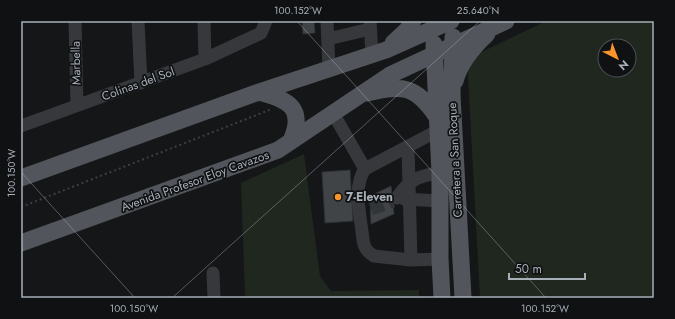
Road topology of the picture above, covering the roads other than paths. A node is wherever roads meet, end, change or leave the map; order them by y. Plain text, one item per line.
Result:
1 (75, 21) edge
2 (138, 21) edge
3 (204, 21) edge
4 (266, 21) edge
5 (327, 21) edge
6 (413, 21) edge
7 (452, 21) edge
8 (507, 21) edge
9 (370, 25) edge
10 (433, 25) edge
11 (328, 39) junction
12 (453, 46) junction
13 (379, 52) junction
14 (434, 55) junction
15 (205, 59) junction
16 (329, 69) junction
17 (141, 83) junction
18 (259, 92) junction
19 (359, 95) junction
20 (452, 95) junction
21 (77, 105) junction
22 (333, 113) junction
23 (437, 124) junction
24 (21, 126) edge
25 (291, 141) junction
26 (408, 148) junction
27 (365, 169) junction
28 (440, 173) junction
29 (21, 178) edge
30 (409, 182) junction
31 (411, 201) junction
32 (440, 201) junction
33 (21, 243) edge
34 (440, 259) junction
35 (411, 260) junction
36 (212, 274) dead end
37 (214, 298) edge
38 (442, 298) edge
39 (463, 298) edge

1 - 21 street, Marbella
2 - 17 street
3 - 15 street
4 - 15 street, Colinas del Sol
5 - 11 street
6 - 13 main road
7 - 10 main road
7 - 12 main road, Carretera a San Roque
8 - 12 main road, Avenida Profesor Eloy Cavazos
8 - 20 main road
9 - 11 street
9 - 13 street
10 - 13 main road
10 - 14 main road, Carretera a San Roque
11 - 16 street
12 - 14 main road, Avenida Profesor Eloy Cavazos
12 - 20 main road, Carretera a San Roque
13 - 16 main road
14 - 19 main road, Avenida Profesor Eloy Cavazos
14 - 23 main road, Carretera a San Roque
15 - 17 street, Colinas del Sol
16 - 18 main road
17 - 21 street, Colinas del Sol
18 - 25 main road
18 - 29 main road
19 - 22 main road, Avenida Profesor Eloy Cavazos
19 - 23 main road
20 - 39 main road, Carretera a San Roque
21 - 24 street, Colinas del Sol
22 - 25 main road, Avenida Profesor Eloy Cavazos
22 - 27 street
23 - 26 street
23 - 28 main road, Carretera a San Roque
25 - 33 main road, Avenida Profesor Eloy Cavazos
26 - 27 street
26 - 30 street
27 - 35 street
28 - 30 street
28 - 32 main road, Carretera a San Roque
30 - 31 street
30 - 31 street
31 - 32 street
31 - 35 street
32 - 34 main road, Carretera a San Roque
34 - 35 street
34 - 38 main road, Carretera a San Roque
36 - 37 street

